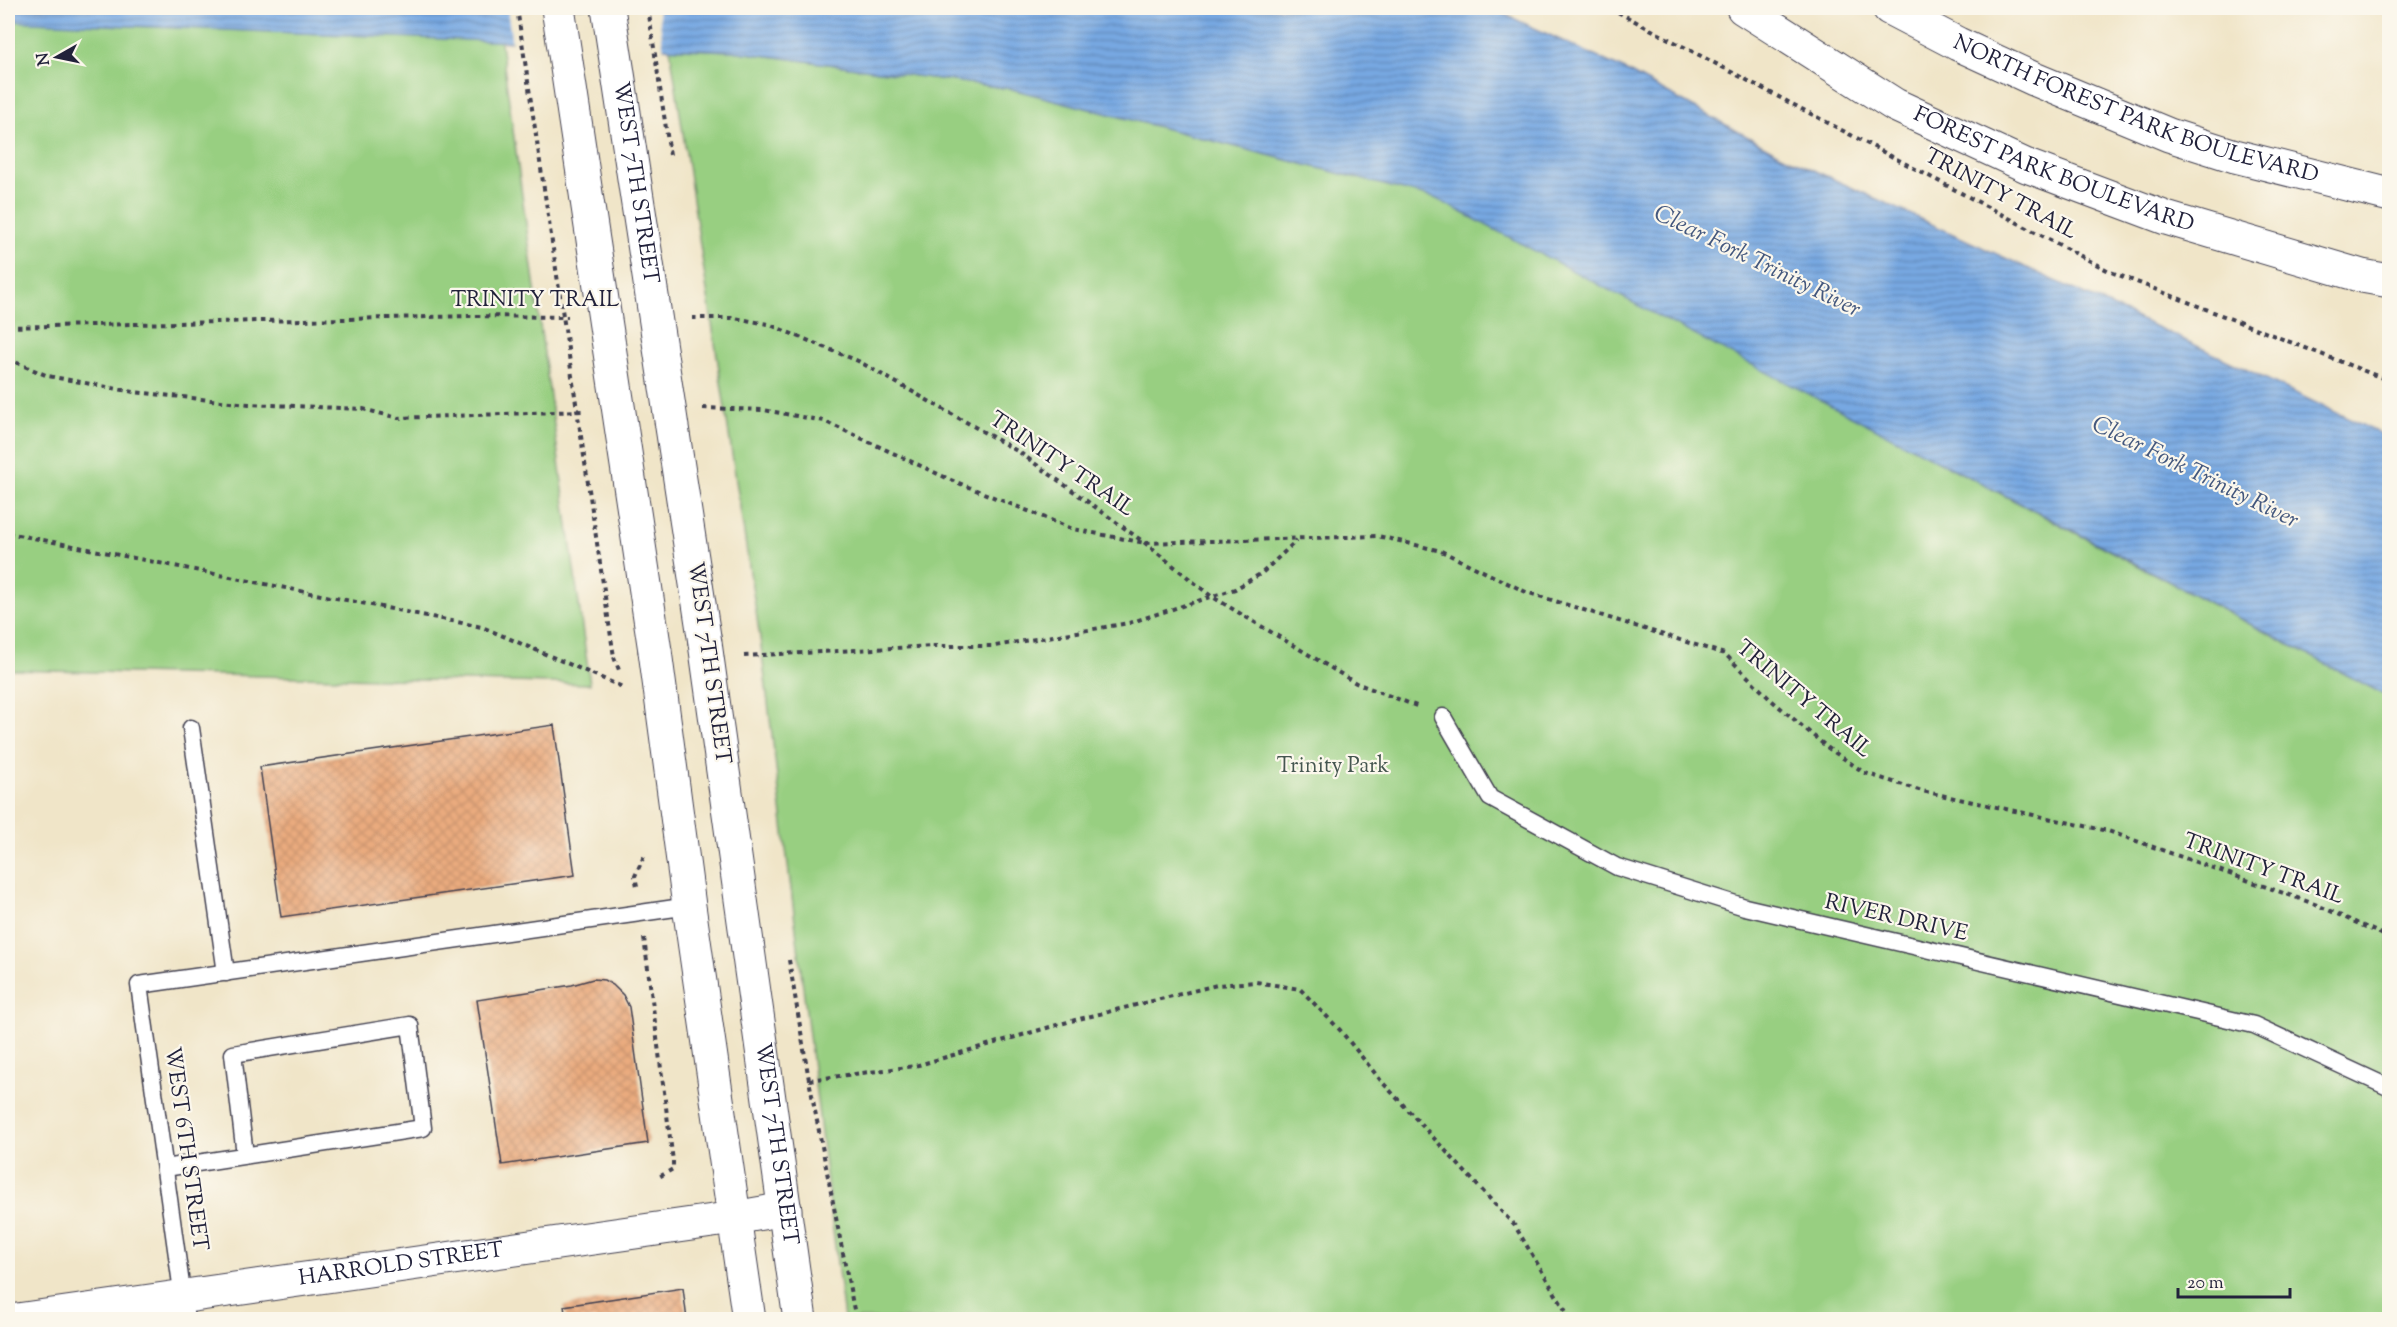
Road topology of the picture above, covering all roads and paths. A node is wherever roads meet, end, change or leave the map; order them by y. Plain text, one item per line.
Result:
1 (518, 8) edge
2 (558, 8) edge
3 (608, 8) edge
4 (1610, 8) edge
5 (1743, 8) edge
6 (1889, 8) edge
7 (2390, 195) edge
8 (2390, 281) edge
9 (578, 317) dead end
10 (686, 318) dead end
11 (8, 327) edge
12 (8, 359) edge
13 (2390, 381) edge
14 (692, 408) dead end
15 (588, 410) dead end
16 (8, 532) edge
17 (1297, 540) junction
18 (1145, 543) junction
19 (1211, 596) junction
20 (744, 656) dead end
21 (614, 657) dead end
22 (626, 688) dead end
23 (1443, 717) joint
24 (191, 728) dead end
25 (648, 849) dead end
26 (689, 906) junction
27 (640, 914) junction
28 (2390, 938) edge
29 (788, 954) dead end
30 (226, 974) junction
31 (809, 1080) junction
32 (2390, 1088) edge
33 (245, 1155) junction
34 (165, 1168) junction
35 (657, 1178) dead end
36 (785, 1209) junction
37 (734, 1218) junction
38 (184, 1307) edge
39 (17, 1320) edge
40 (749, 1320) edge
41 (800, 1320) edge
42 (856, 1320) edge
43 (1571, 1320) edge

1 - 21 path, bridge
2 - 26 main road, bridge
3 - 36 main road, WEST 7TH STREET, bridge
4 - 13 path, TRINITY TRAIL
5 - 8 main road, FOREST PARK BOULEVARD
6 - 7 main road, NORTH FOREST PARK BOULEVARD
9 - 11 path, TRINITY TRAIL
10 - 18 path, TRINITY TRAIL
12 - 15 path
14 - 18 path, TRINITY TRAIL
16 - 22 path
17 - 18 path, TRINITY TRAIL
17 - 19 path
17 - 28 path, TRINITY TRAIL
18 - 19 path, TRINITY TRAIL
19 - 20 path
19 - 23 path, TRINITY TRAIL
23 - 32 lane, RIVER DRIVE
24 - 30 lane
25 - 27 path
26 - 27 lane
26 - 37 main road
27 - 30 lane
27 - 35 path
29 - 31 path
30 - 34 lane, WEST 6TH STREET
31 - 42 path
31 - 43 path
33 - 33 lane
33 - 34 lane
34 - 38 lane, WEST 6TH STREET
36 - 37 main road, HARROLD STREET
36 - 41 main road, WEST 7TH STREET
37 - 38 main road, HARROLD STREET
37 - 40 main road
38 - 39 main road, HARROLD STREET

